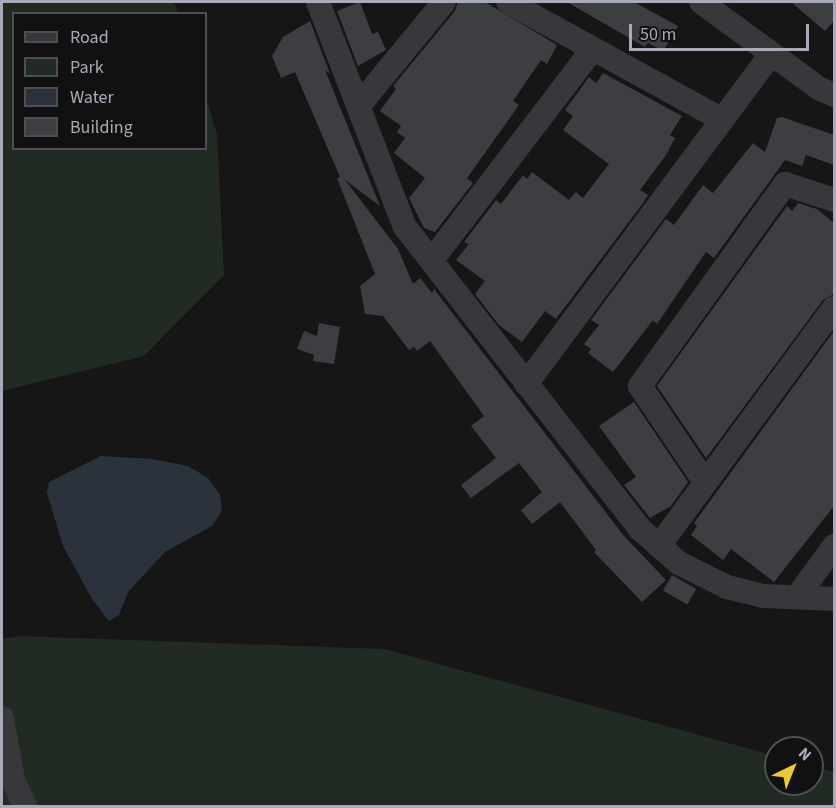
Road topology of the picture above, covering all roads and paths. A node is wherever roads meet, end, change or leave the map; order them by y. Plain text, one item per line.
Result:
1 (318, 2) edge
2 (444, 2) edge
3 (508, 2) edge
4 (701, 2) edge
5 (592, 49) junction
6 (771, 54) junction
7 (834, 94) edge
8 (360, 104) junction
9 (721, 119) junction
10 (834, 200) edge
11 (432, 260) junction
12 (834, 308) edge
13 (526, 384) junction
14 (705, 482) junction
15 (658, 546) junction
16 (834, 546) edge
17 (797, 597) junction
18 (834, 599) edge
19 (2, 718) edge
20 (25, 807) edge

1 - 8 street
2 - 8 street
3 - 5 street
4 - 6 street
5 - 9 street
5 - 11 street
6 - 7 street
6 - 9 street
8 - 11 street
9 - 13 street
10 - 14 street
11 - 13 street
12 - 14 street
13 - 15 street
14 - 15 street
15 - 17 street
16 - 17 street
17 - 18 street
19 - 20 street

